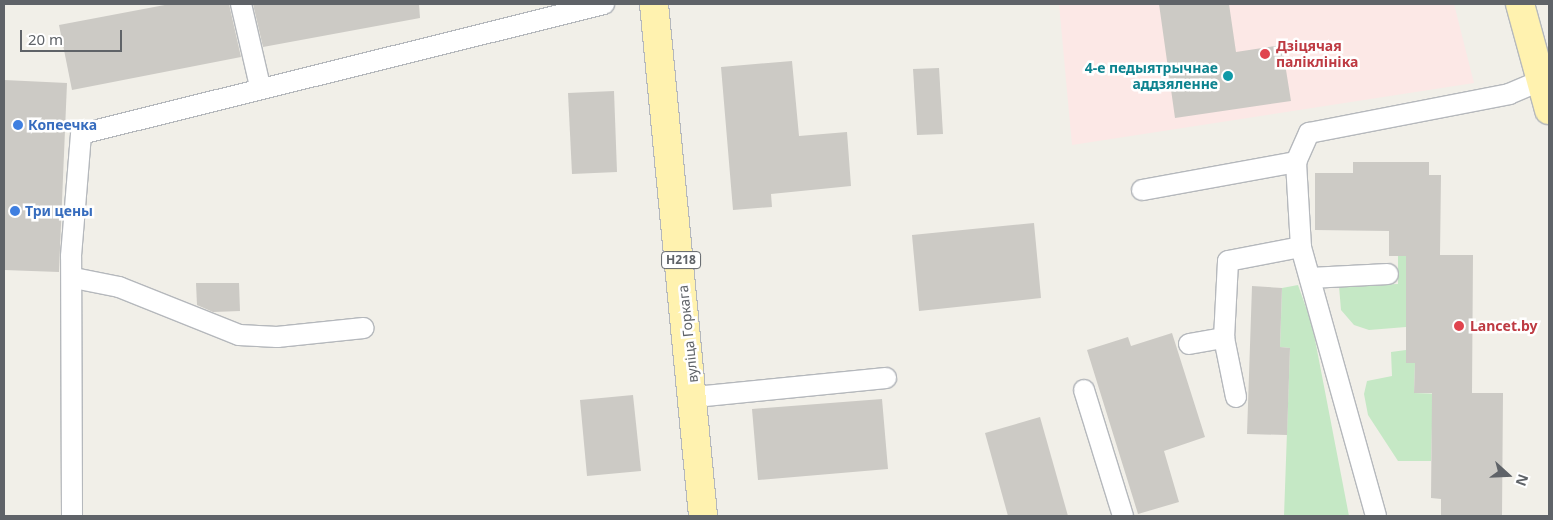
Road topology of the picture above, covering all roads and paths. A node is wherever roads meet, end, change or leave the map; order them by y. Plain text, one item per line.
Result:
1 (240, 4) edge
2 (604, 4) edge
3 (654, 4) edge
4 (1520, 4) edge
5 (1540, 81) junction
6 (260, 86) junction
7 (1549, 110) edge
8 (1296, 162) junction
9 (1142, 190) dead end
10 (1301, 247) junction
11 (1388, 274) dead end
12 (74, 278) junction
13 (1310, 278) junction
14 (364, 328) dead end
15 (1224, 338) junction
16 (1189, 344) dead end
17 (886, 378) dead end
18 (1084, 390) dead end
19 (695, 397) junction
20 (1236, 397) dead end
21 (72, 516) edge
22 (704, 516) edge
23 (1123, 516) edge
24 (1376, 516) edge

1 - 6 lane
2 - 6 lane
3 - 19 main road, вуліца Горкага / Н218
4 - 5 main road
5 - 7 main road
5 - 8 lane
6 - 12 lane
8 - 9 lane
8 - 10 lane
10 - 13 lane
10 - 15 lane
11 - 13 lane
12 - 14 lane
12 - 21 lane
13 - 24 lane
15 - 16 lane
15 - 20 lane
17 - 19 lane
18 - 23 lane
19 - 22 main road, вуліца Горкага / Н218

